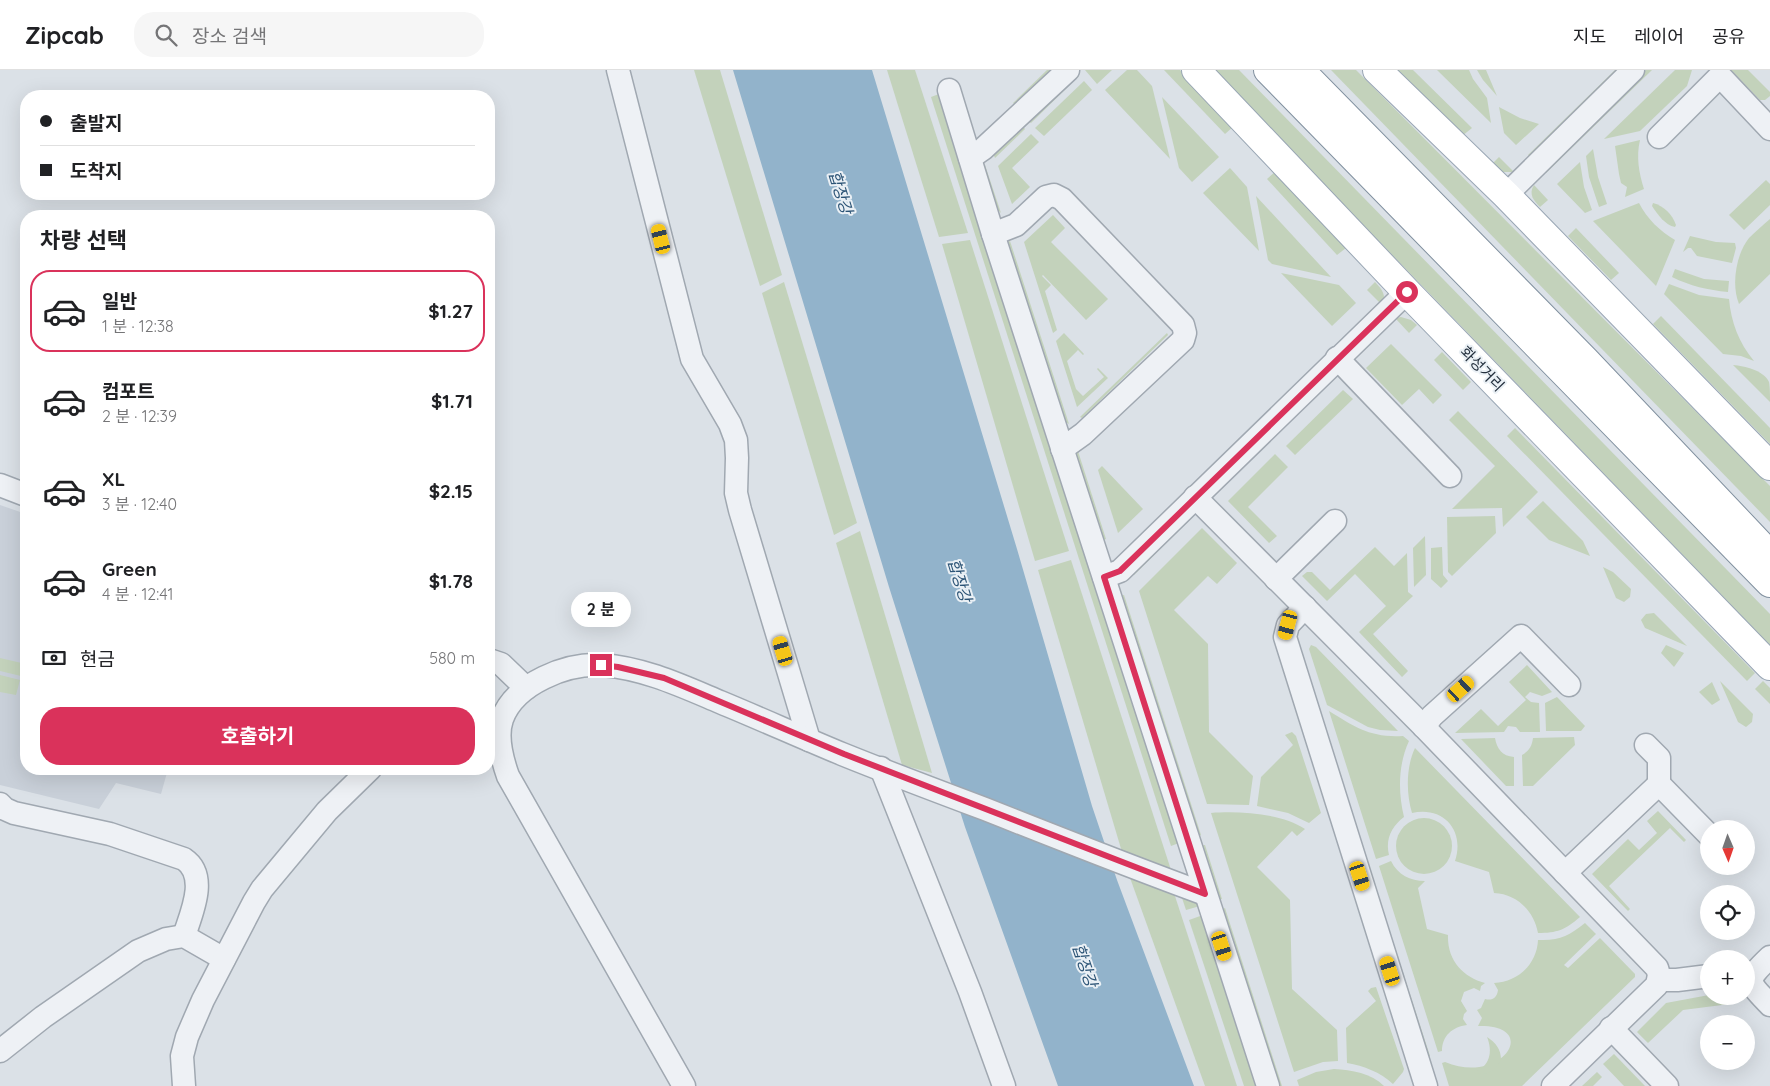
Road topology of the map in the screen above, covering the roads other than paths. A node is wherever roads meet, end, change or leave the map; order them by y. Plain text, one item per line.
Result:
1 (618, 70) edge
2 (1068, 70) edge
3 (1196, 70) edge
4 (1268, 70) edge
5 (1300, 70) edge
6 (1377, 70) edge
7 (1633, 70) edge
8 (949, 90) dead end
9 (1768, 121) edge
10 (1658, 137) dead end
11 (970, 158) junction
12 (1506, 195) junction
13 (993, 234) junction
14 (1407, 292) junction
15 (1337, 358) junction
16 (1062, 449) junction
17 (1770, 466) edge
18 (1450, 476) dead end
19 (0, 485) edge
20 (20, 493) edge
21 (1195, 497) junction
22 (1335, 522) dead end
23 (1770, 556) edge
24 (1104, 577) junction
25 (1276, 579) junction
26 (1770, 583) edge
27 (1305, 607) junction
28 (495, 662) edge
29 (1770, 666) edge
30 (1569, 685) dead end
31 (526, 688) junction
32 (495, 718) edge
33 (1424, 727) junction
34 (809, 740) junction
35 (1646, 745) dead end
36 (881, 768) junction
37 (364, 775) edge
38 (1659, 784) junction
39 (0, 804) edge
40 (1700, 826) edge
41 (1565, 873) junction
42 (1205, 894) junction
43 (184, 936) junction
44 (1770, 957) edge
45 (224, 959) junction
46 (1755, 970) edge
47 (1700, 977) edge
48 (1659, 980) junction
49 (1755, 989) edge
50 (1770, 1005) edge
51 (1612, 1028) junction
52 (0, 1051) edge
53 (184, 1086) edge
54 (684, 1086) edge
55 (1004, 1086) edge
56 (1268, 1086) edge
57 (1426, 1086) edge
58 (1553, 1086) edge
59 (1667, 1086) edge

1 - 34 street
2 - 11 street
3 - 14 main road, 화성거리
4 - 26 main road
5 - 23 main road
6 - 12 main road
7 - 12 street
8 - 11 street
9 - 10 street
11 - 13 street
12 - 17 main road
13 - 16 street
13 - 16 street
14 - 15 street
14 - 29 main road, 화성거리
15 - 18 street
15 - 21 street
16 - 24 street
19 - 20 street
21 - 24 street
21 - 25 street
22 - 25 street
24 - 42 street
25 - 27 street
27 - 33 street
27 - 57 street
28 - 31 street
30 - 33 street
31 - 32 street
31 - 34 street
32 - 54 street
33 - 41 street
34 - 36 street
35 - 38 street
36 - 42 street
36 - 55 street
37 - 45 street
38 - 40 street
38 - 41 street
39 - 43 street
41 - 48 street
42 - 56 street
43 - 45 street
43 - 52 street
44 - 46 street
45 - 53 street
47 - 48 street
48 - 51 street
49 - 50 street
51 - 58 street
51 - 59 street

